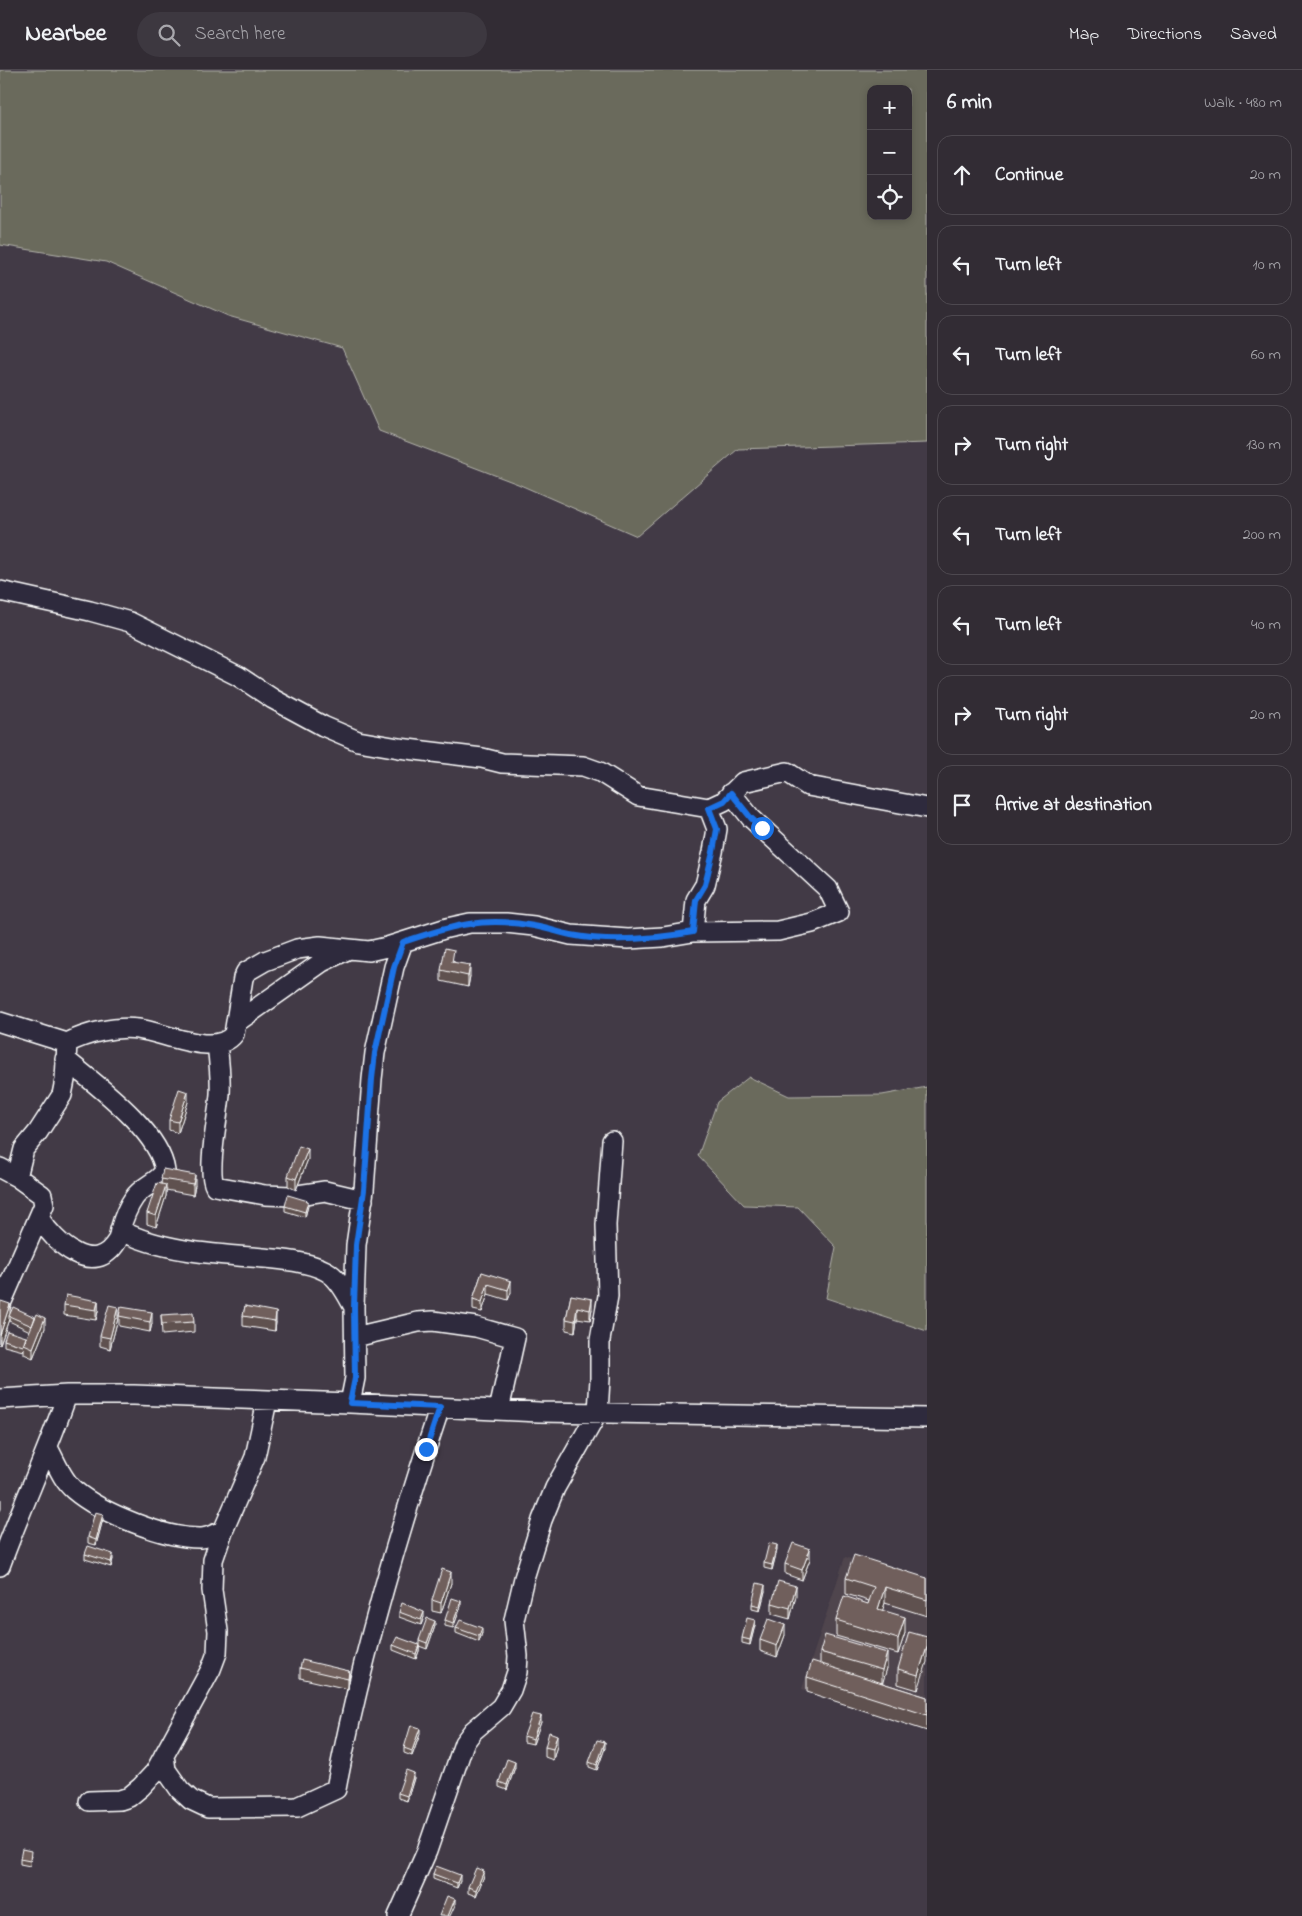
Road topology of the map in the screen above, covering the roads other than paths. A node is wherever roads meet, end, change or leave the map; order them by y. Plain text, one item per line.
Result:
1 (0, 591) edge
2 (731, 793) junction
3 (709, 808) junction
4 (927, 808) edge
5 (693, 932) junction
6 (403, 942) junction
7 (348, 950) junction
8 (0, 1022) edge
9 (237, 1022) junction
10 (217, 1044) junction
11 (66, 1051) junction
12 (612, 1141) dead end
13 (0, 1168) edge
14 (17, 1176) junction
15 (363, 1200) junction
16 (40, 1218) junction
17 (120, 1230) junction
18 (0, 1306) edge
19 (354, 1307) junction
20 (355, 1337) junction
21 (67, 1394) junction
22 (0, 1399) edge
23 (267, 1401) junction
24 (350, 1403) junction
25 (440, 1407) junction
26 (499, 1410) junction
27 (598, 1412) junction
28 (927, 1418) edge
29 (48, 1448) junction
30 (223, 1531) junction
31 (0, 1566) edge
32 (164, 1755) junction
33 (89, 1801) dead end
34 (398, 1916) edge

1 - 3 street
2 - 3 street
2 - 4 street
2 - 5 street
3 - 5 street
5 - 6 street
6 - 7 street
6 - 15 street
7 - 9 street
7 - 9 street
8 - 11 street
9 - 10 street
10 - 11 street
10 - 15 street
11 - 14 street
11 - 17 street
12 - 27 street
13 - 14 street
14 - 16 street
15 - 19 street
16 - 17 street
16 - 18 street
17 - 19 street
19 - 20 street
20 - 24 street
20 - 26 street
21 - 22 street
21 - 23 street
21 - 29 street
23 - 24 street
23 - 30 street
24 - 25 street
25 - 26 street
25 - 32 street
26 - 27 street
27 - 28 street
27 - 34 street
29 - 30 street
29 - 31 street
30 - 32 street
32 - 33 street

